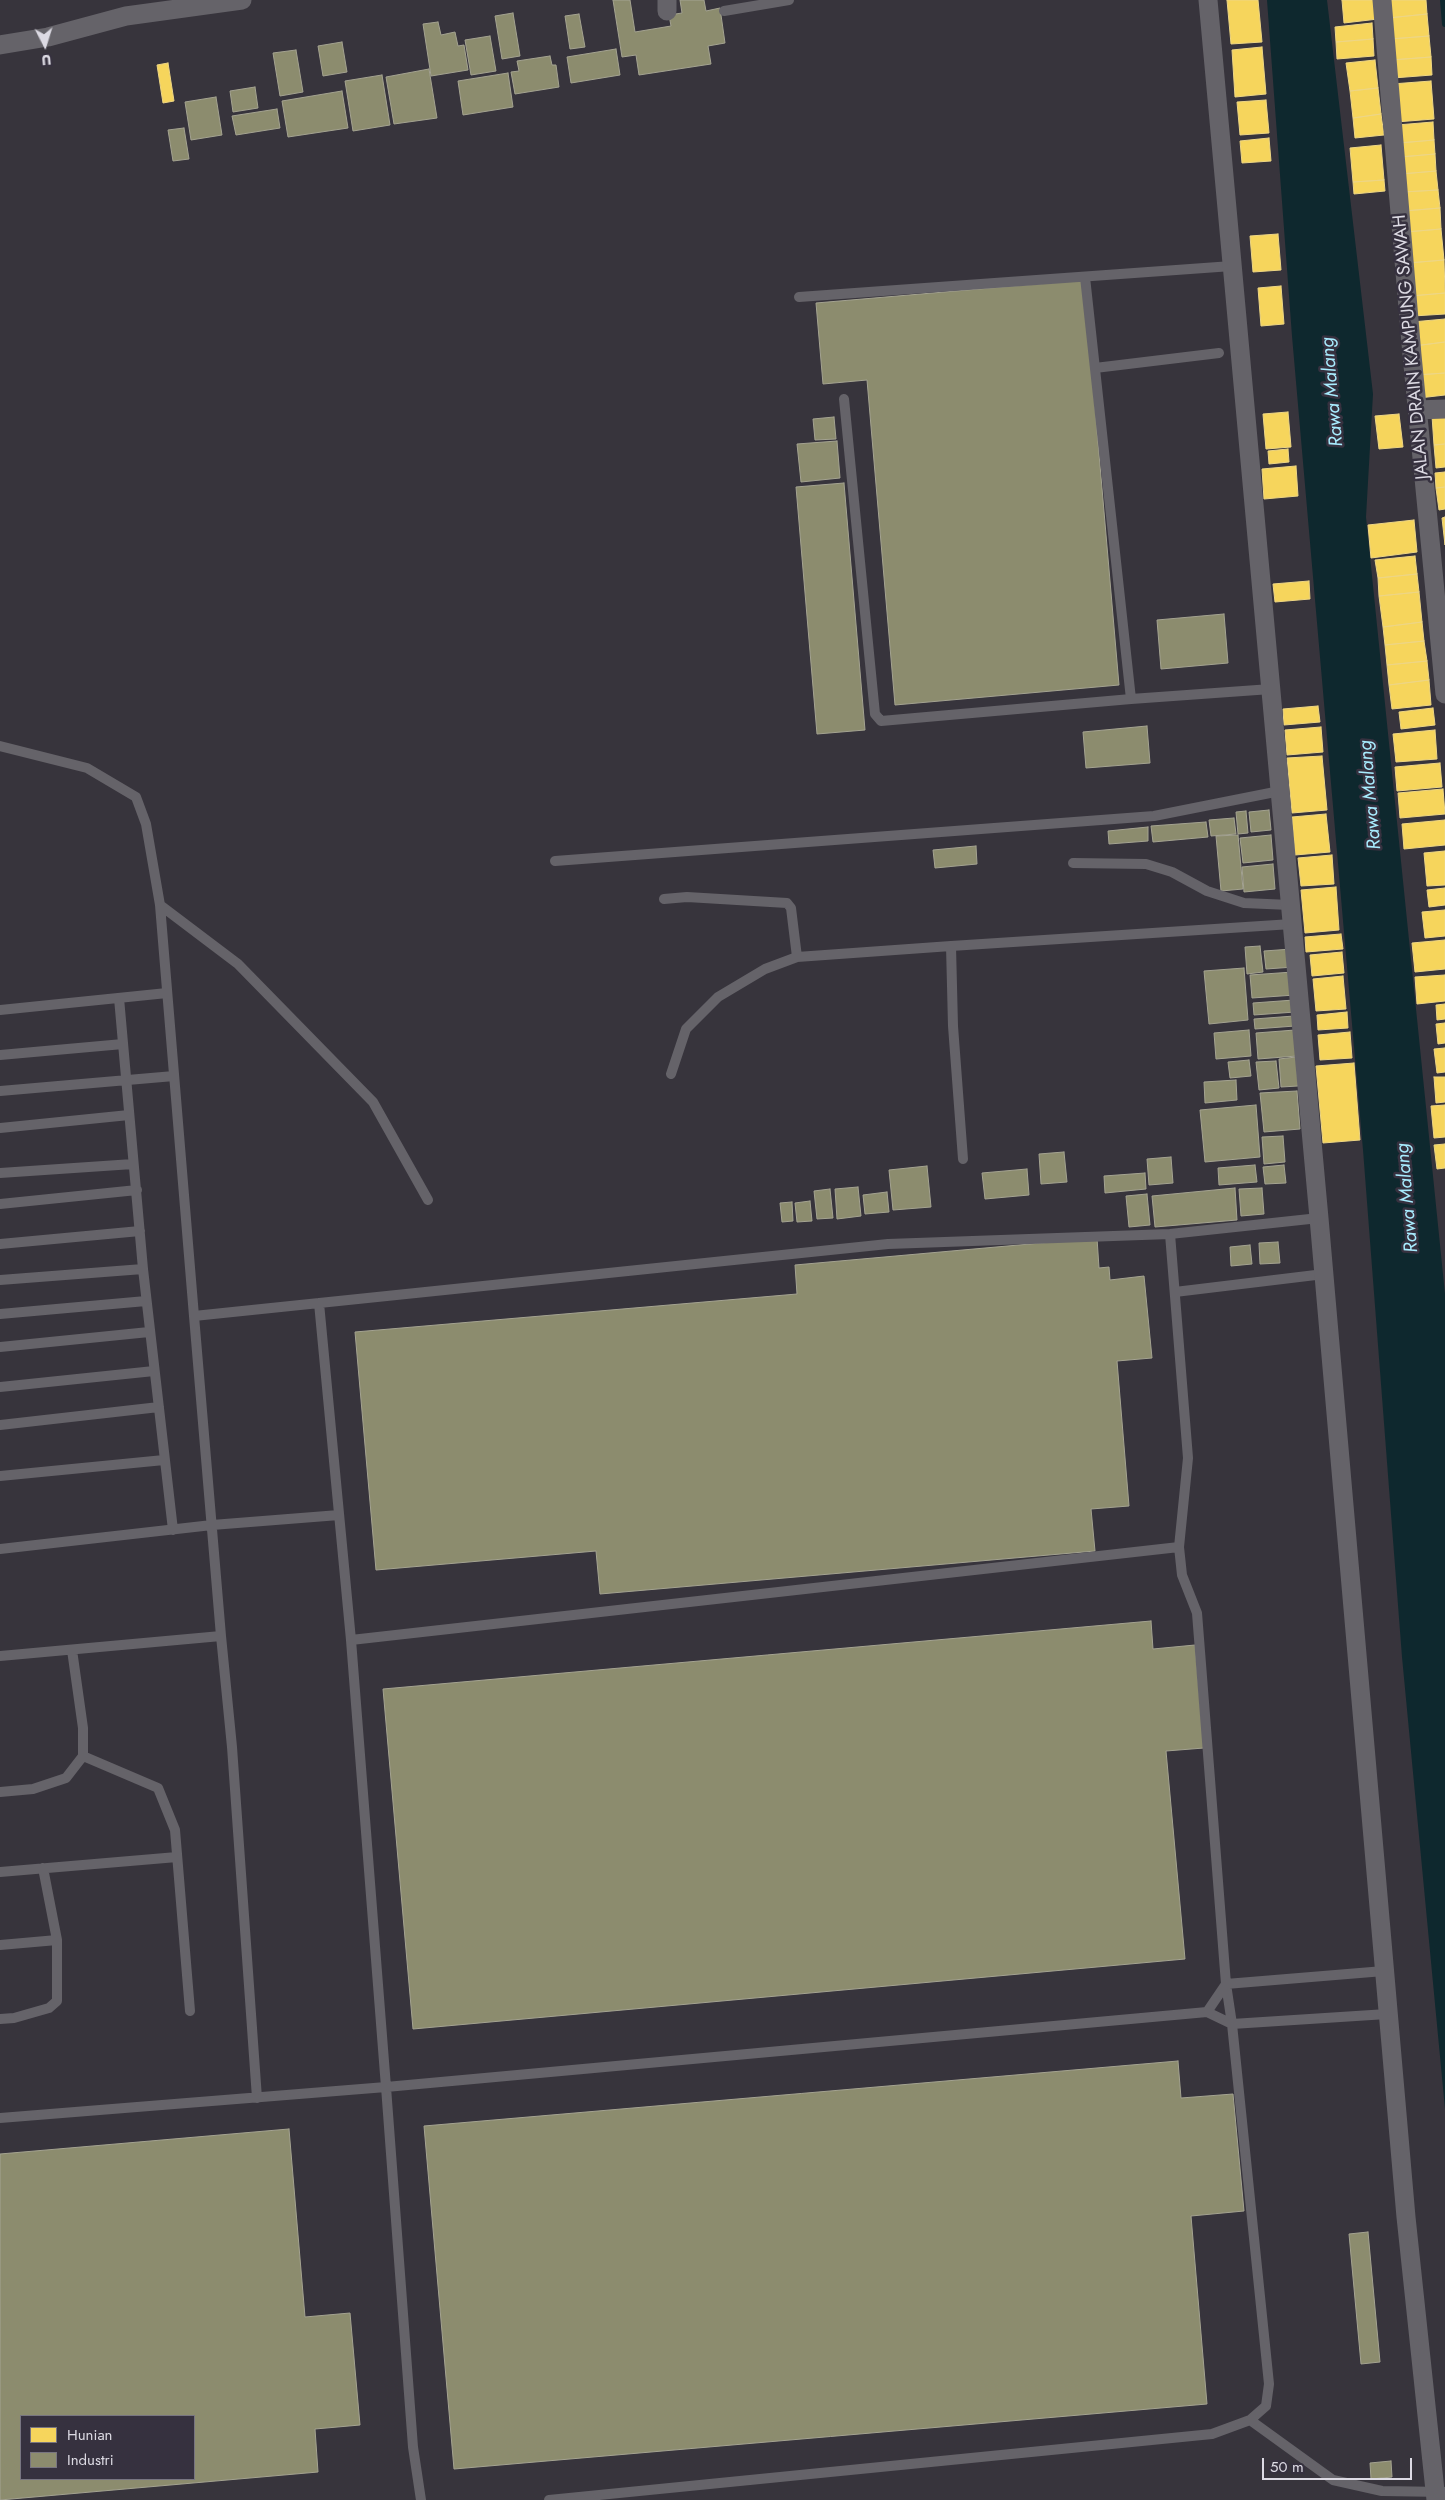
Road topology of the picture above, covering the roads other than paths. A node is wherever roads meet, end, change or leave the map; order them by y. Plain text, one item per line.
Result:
1 (242, 0) edge
2 (789, 0) edge
3 (1208, 0) edge
4 (1382, 0) edge
5 (211, 3) edge
6 (724, 11) dead end
7 (0, 45) edge
8 (1232, 266) junction
9 (1085, 277) junction
10 (799, 297) dead end
11 (1220, 353) dead end
12 (1095, 368) junction
13 (844, 399) dead end
14 (1442, 409) edge
15 (1417, 410) junction
16 (1438, 550) edge
17 (1271, 689) junction
18 (1445, 694) edge
19 (1131, 699) junction
20 (0, 746) edge
21 (1280, 792) junction
22 (555, 860) dead end
23 (1073, 863) dead end
24 (664, 900) dead end
25 (160, 905) junction
26 (1291, 915) junction
27 (951, 946) junction
28 (797, 957) junction
29 (168, 993) junction
30 (119, 998) junction
31 (0, 1010) edge
32 (123, 1044) junction
33 (0, 1055) edge
34 (671, 1074) dead end
35 (174, 1076) junction
36 (126, 1080) junction
37 (0, 1091) edge
38 (129, 1115) junction
39 (0, 1128) edge
40 (964, 1159) dead end
41 (133, 1164) junction
42 (0, 1173) edge
43 (137, 1190) junction
44 (428, 1200) dead end
45 (0, 1204) edge
46 (1320, 1218) junction
47 (140, 1232) junction
48 (1170, 1234) junction
49 (0, 1244) edge
50 (143, 1269) junction
51 (1324, 1274) junction
52 (0, 1280) edge
53 (1175, 1292) junction
54 (146, 1301) junction
55 (319, 1303) junction
56 (0, 1314) edge
57 (194, 1316) junction
58 (149, 1332) junction
59 (0, 1347) edge
60 (154, 1371) junction
61 (0, 1387) edge
62 (159, 1407) junction
63 (0, 1425) edge
64 (164, 1460) junction
65 (0, 1476) edge
66 (339, 1515) junction
67 (212, 1525) junction
68 (173, 1530) junction
69 (1179, 1547) junction
70 (0, 1550) edge
71 (221, 1636) junction
72 (351, 1640) junction
73 (72, 1650) junction
74 (0, 1656) edge
75 (83, 1756) junction
76 (0, 1792) edge
77 (177, 1857) junction
78 (43, 1868) junction
79 (0, 1872) edge
80 (57, 1940) junction
81 (0, 1945) edge
82 (1384, 1971) junction
83 (1226, 1984) junction
84 (190, 2011) dead end
85 (1207, 2012) junction
86 (1387, 2014) junction
87 (0, 2019) edge
88 (1232, 2024) junction
89 (386, 2087) junction
90 (257, 2098) junction
91 (0, 2118) edge
92 (1250, 2420) junction
93 (1439, 2494) edge
94 (421, 2500) edge
95 (549, 2500) edge

1 - 5 street
2 - 6 lane
3 - 8 street
4 - 15 street, JALAN DRAIN KAMPUNG SAWAH
5 - 7 street
8 - 9 lane
8 - 17 street
9 - 10 lane
9 - 12 lane
11 - 12 lane
12 - 19 lane
13 - 19 lane
14 - 15 street
15 - 16 street, JALAN DRAIN KAMPUNG SAWAH
16 - 18 street, JALAN DRAIN KAMPUNG SAWAH
17 - 19 lane
17 - 21 street
20 - 25 lane
21 - 22 lane
21 - 26 street
23 - 26 lane
24 - 28 lane
25 - 29 lane
25 - 44 lane
26 - 27 lane
26 - 46 street
27 - 28 lane
27 - 40 lane
28 - 34 lane
29 - 30 lane
29 - 35 lane
30 - 31 lane
30 - 32 lane
32 - 33 lane
32 - 36 lane
35 - 36 lane
35 - 57 lane
36 - 37 lane
36 - 38 lane
38 - 39 lane
38 - 41 lane
41 - 42 lane
41 - 43 lane
43 - 45 lane
43 - 47 lane
46 - 48 lane
46 - 51 street
47 - 49 lane
47 - 50 lane
48 - 53 lane
48 - 55 lane
50 - 52 lane
50 - 54 lane
51 - 53 lane
51 - 82 street
53 - 69 lane
54 - 56 lane
54 - 58 lane
55 - 57 lane
55 - 66 lane
57 - 67 lane
58 - 59 lane
58 - 60 lane
60 - 61 lane
60 - 62 lane
62 - 63 lane
62 - 64 lane
64 - 65 lane
64 - 68 lane
66 - 67 lane
66 - 72 lane
67 - 68 lane
67 - 71 lane
68 - 70 lane
69 - 72 lane
69 - 83 lane
71 - 73 lane
71 - 90 lane
72 - 89 lane
73 - 74 lane
73 - 75 lane
75 - 76 lane
75 - 77 lane
77 - 78 lane
77 - 84 lane
78 - 79 lane
78 - 80 lane
80 - 81 lane
80 - 87 lane
82 - 83 lane
82 - 86 street
83 - 85 lane
83 - 88 lane
85 - 88 lane
85 - 89 lane
86 - 88 lane
86 - 93 street
88 - 92 lane
89 - 90 lane
89 - 94 lane
90 - 91 lane
92 - 93 lane
92 - 95 lane

